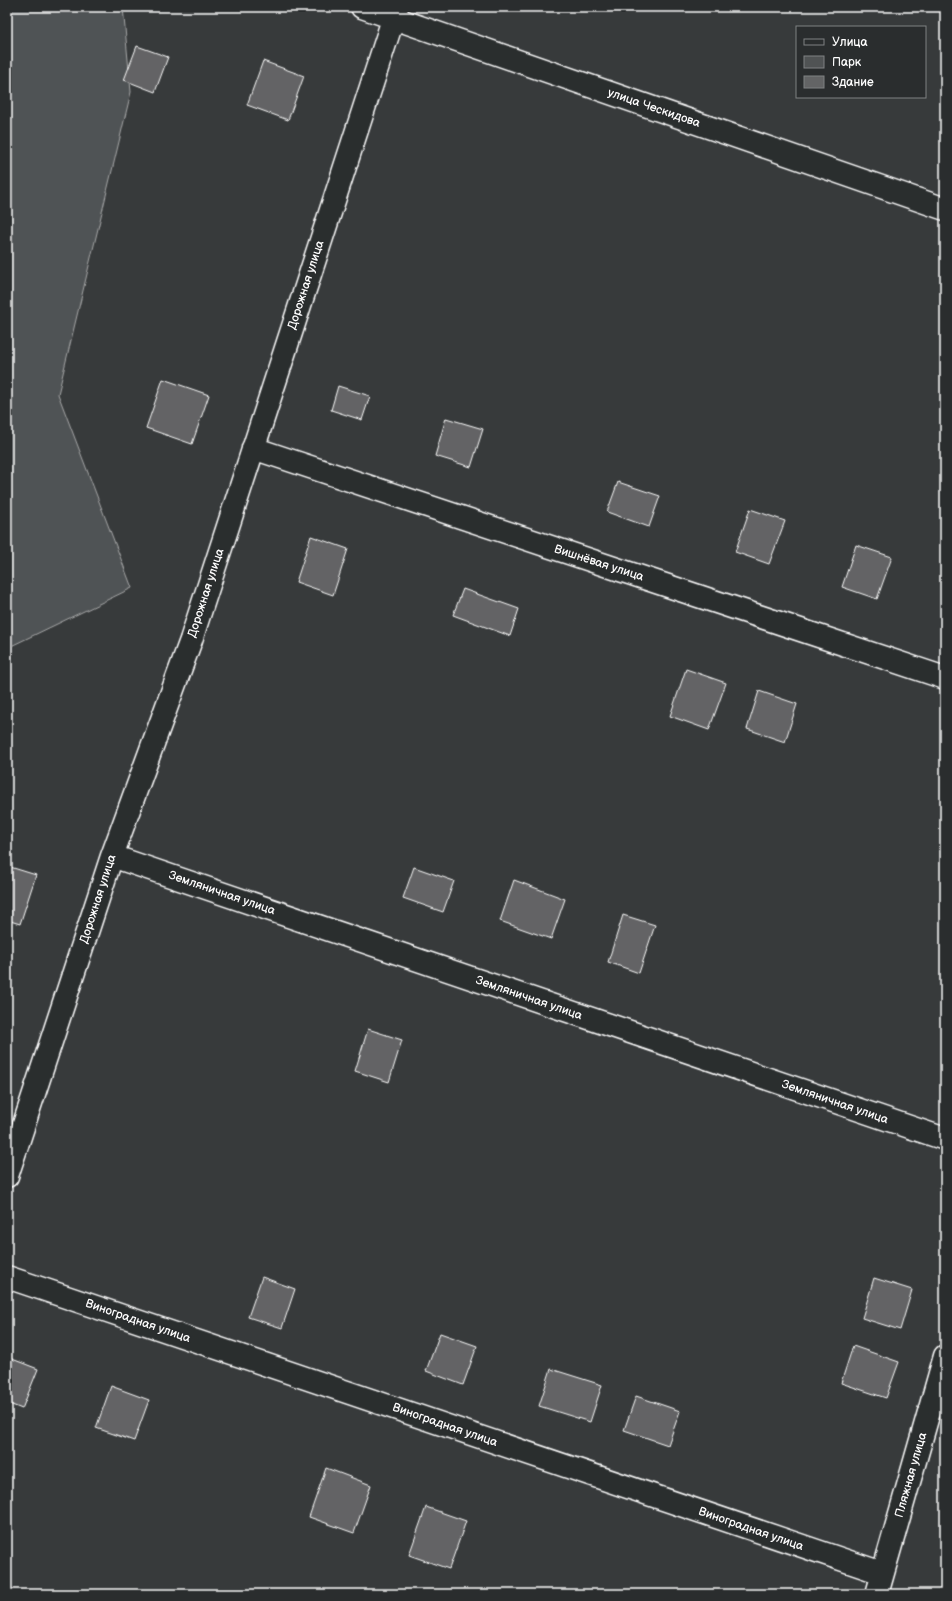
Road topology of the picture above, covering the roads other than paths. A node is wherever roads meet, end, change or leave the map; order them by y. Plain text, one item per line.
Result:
1 (362, 7) edge
2 (395, 12) edge
3 (945, 209) edge
4 (253, 448) junction
5 (945, 678) edge
6 (112, 856) junction
7 (945, 1139) edge
8 (7, 1176) edge
9 (7, 1277) edge
10 (945, 1356) edge
11 (880, 1584) edge

1 - 2 street, улица Ческидова
2 - 3 street, улица Ческидова
2 - 4 street, Дорожная улица
4 - 5 street, Вишнёвая улица
4 - 6 street, Дорожная улица
6 - 7 street, Земляничная улица
6 - 8 street, Дорожная улица
9 - 11 street, Виноградная улица
10 - 11 street, Пляжная улица

